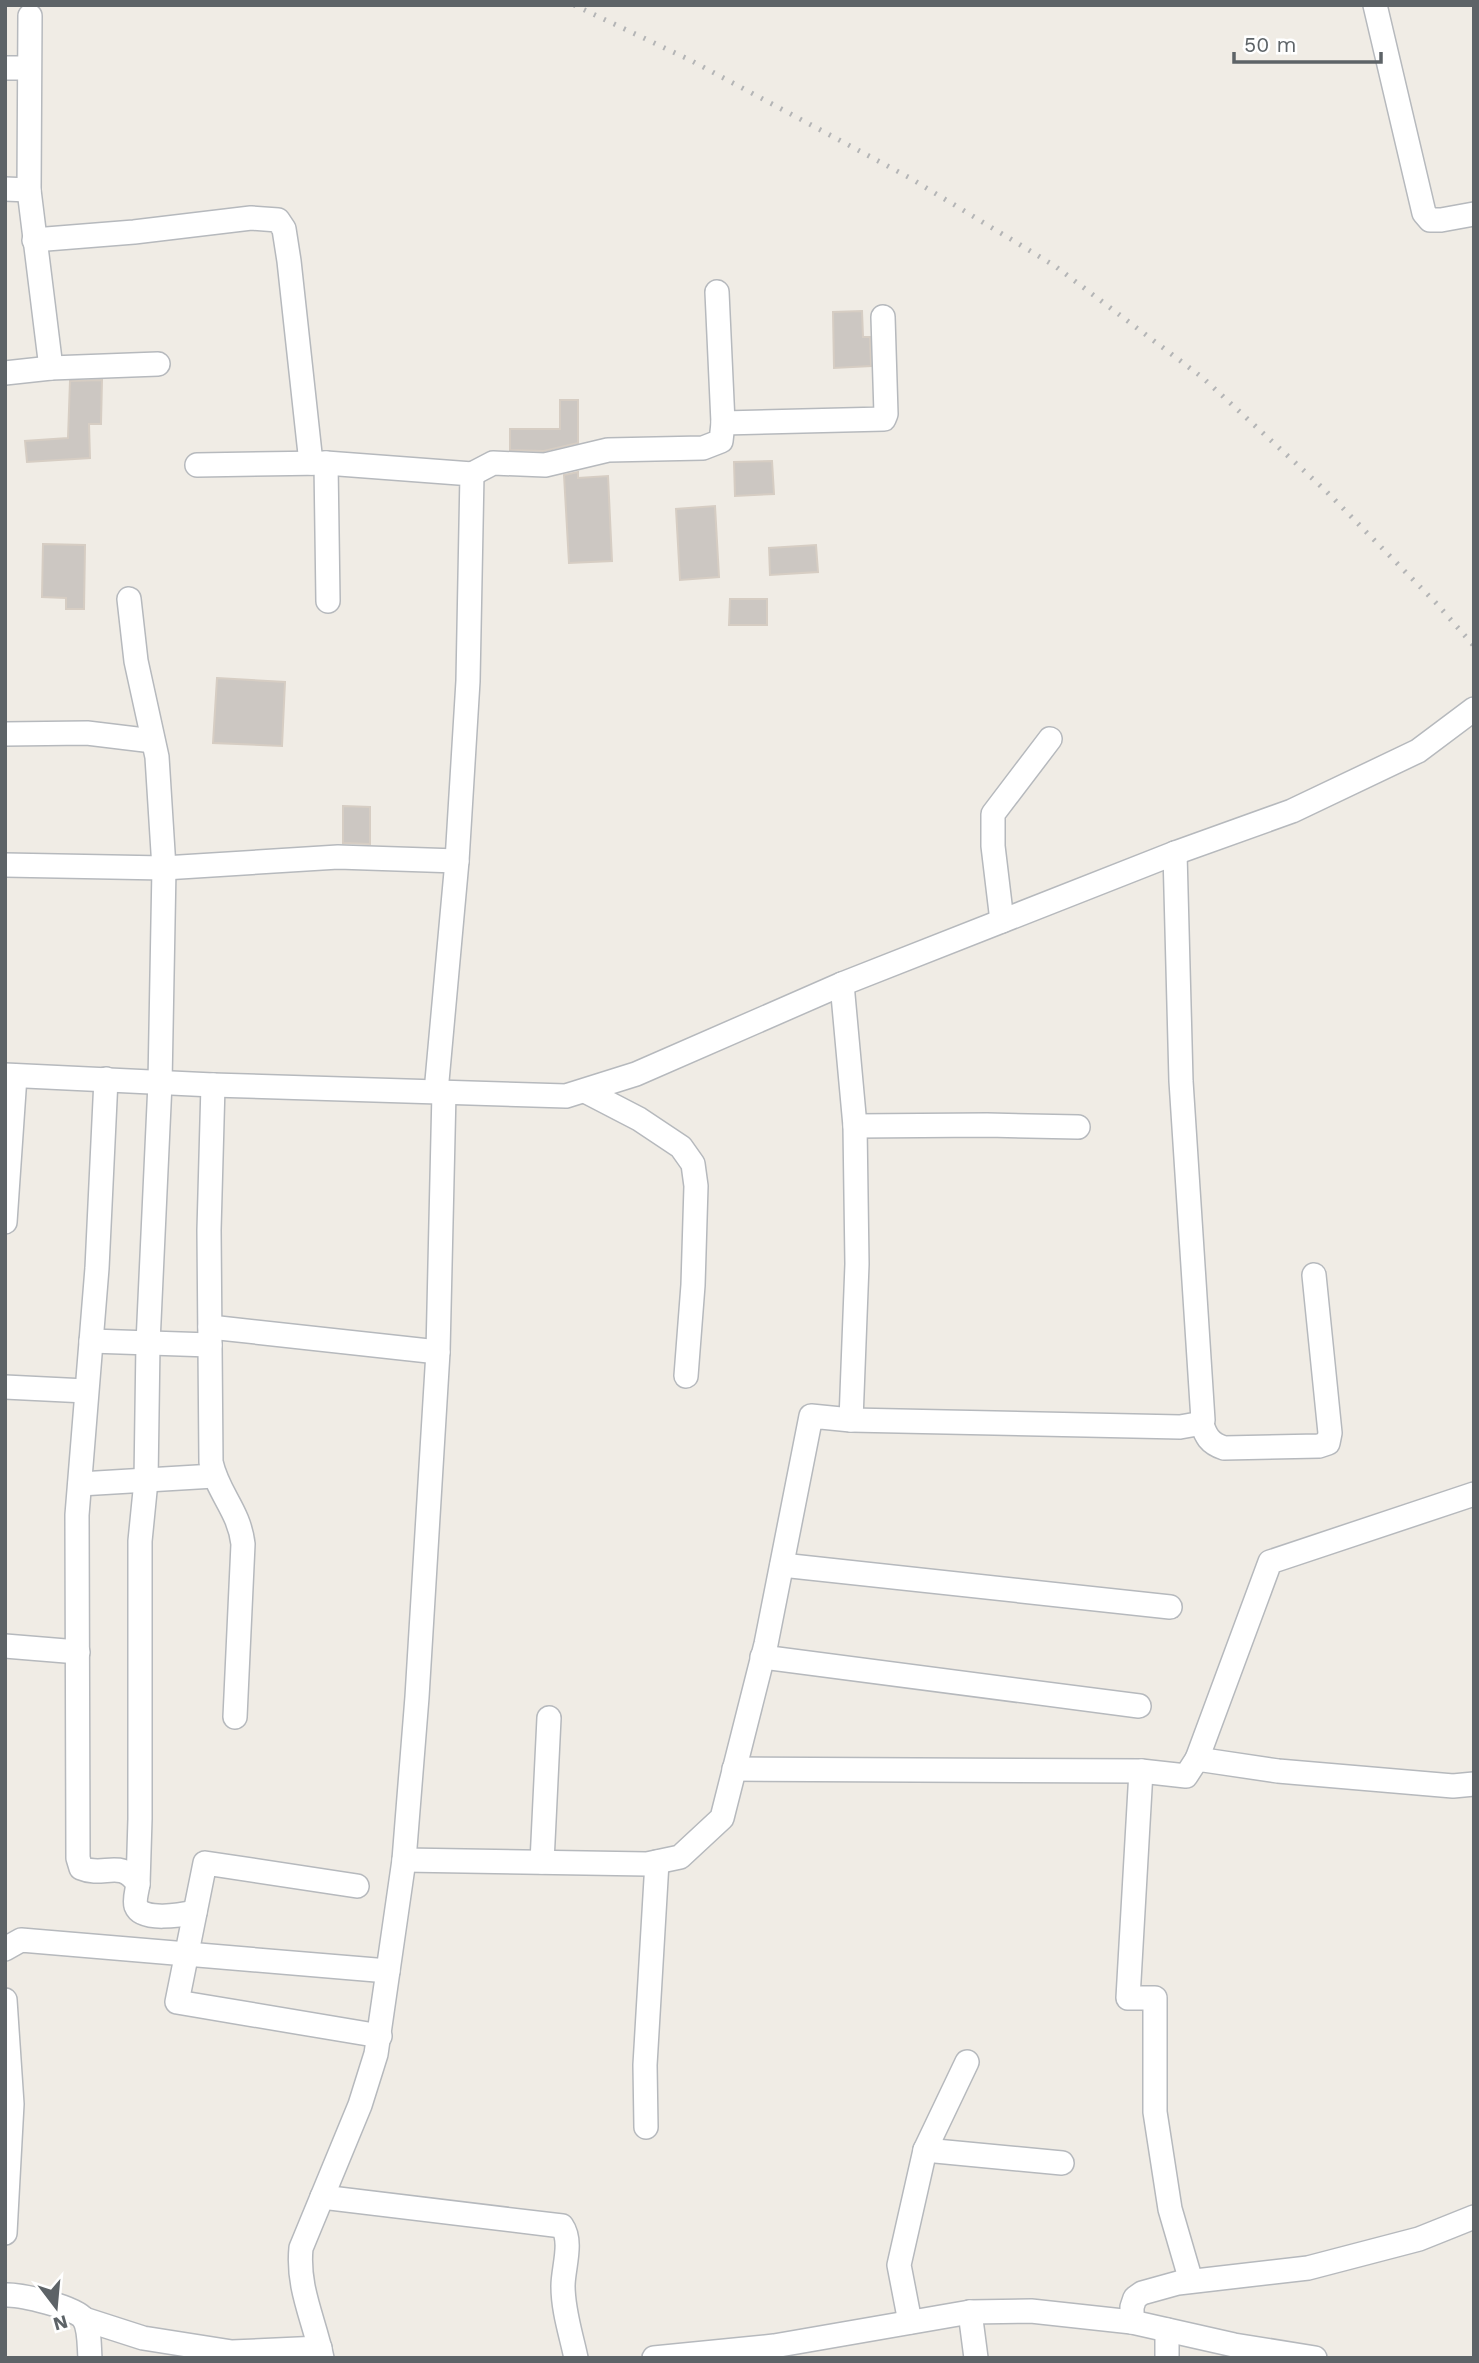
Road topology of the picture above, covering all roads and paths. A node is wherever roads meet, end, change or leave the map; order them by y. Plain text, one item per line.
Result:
1 (1375, 5) edge
2 (30, 16) dead end
3 (5, 68) edge
4 (29, 68) junction
5 (5, 189) edge
6 (29, 190) junction
7 (1474, 214) edge
8 (34, 240) junction
9 (717, 292) dead end
10 (883, 317) dead end
11 (158, 364) dead end
12 (51, 368) junction
13 (5, 373) edge
14 (723, 423) junction
15 (318, 463) junction
16 (197, 465) dead end
17 (471, 474) junction
18 (129, 599) dead end
19 (328, 601) dead end
20 (1474, 709) edge
21 (5, 734) edge
22 (1051, 739) dead end
23 (153, 741) junction
24 (1175, 853) junction
25 (457, 861) junction
26 (5, 865) edge
27 (164, 868) junction
28 (1002, 921) junction
29 (842, 984) junction
30 (10, 1075) edge
31 (106, 1079) junction
32 (160, 1083) junction
33 (214, 1086) junction
34 (586, 1091) junction
35 (440, 1092) junction
36 (855, 1126) junction
37 (1078, 1126) dead end
38 (5, 1222) edge
39 (1314, 1275) dead end
40 (210, 1336) junction
41 (90, 1340) junction
42 (148, 1343) junction
43 (438, 1352) junction
44 (686, 1376) dead end
45 (5, 1387) edge
46 (86, 1391) junction
47 (851, 1420) junction
48 (1201, 1422) junction
49 (214, 1476) junction
50 (146, 1481) junction
51 (80, 1484) junction
52 (1474, 1494) edge
53 (782, 1565) junction
54 (1170, 1607) dead end
55 (5, 1646) edge
56 (78, 1652) junction
57 (762, 1657) junction
58 (1139, 1706) dead end
59 (235, 1717) dead end
60 (549, 1718) dead end
61 (1197, 1759) junction
62 (734, 1769) junction
63 (1141, 1772) junction
64 (1474, 1784) edge
65 (404, 1860) junction
66 (657, 1862) junction
67 (542, 1863) junction
68 (138, 1884) junction
69 (356, 1886) dead end
70 (195, 1912) junction
71 (5, 1950) edge
72 (187, 1953) junction
73 (388, 1971) junction
74 (5, 2000) edge
75 (380, 2036) junction
76 (967, 2062) dead end
77 (8, 2086) edge
78 (646, 2127) dead end
79 (925, 2150) junction
80 (1062, 2163) dead end
81 (6, 2195) edge
82 (322, 2197) junction
83 (1474, 2217) edge
84 (5, 2233) edge
85 (1191, 2281) junction
86 (5, 2295) edge
87 (970, 2312) junction
88 (84, 2319) junction
89 (910, 2322) junction
90 (1132, 2322) junction
91 (1167, 2330) junction
92 (812, 2348) edge
93 (773, 2352) edge
94 (321, 2353) edge
95 (90, 2358) edge
96 (576, 2358) edge
97 (654, 2358) edge
98 (976, 2358) edge
99 (1167, 2358) edge
100 (1315, 2358) edge

1 - 7 street
2 - 4 street
3 - 4 street
4 - 6 street
5 - 6 street
6 - 8 street
8 - 12 street
8 - 15 street
9 - 14 street
10 - 14 street
11 - 12 street
12 - 13 street
14 - 17 street
15 - 16 street
15 - 17 street
15 - 19 street
17 - 25 street
18 - 23 street
20 - 24 street
21 - 23 street
22 - 28 street
23 - 27 street
24 - 28 street
24 - 48 street
25 - 27 street
25 - 35 street
26 - 27 street
27 - 32 street
28 - 29 street
29 - 34 street
29 - 36 street
30 - 31 street
30 - 38 street
31 - 32 street
31 - 41 street
32 - 33 street
32 - 42 street
33 - 35 street
33 - 40 street
34 - 35 street
34 - 44 street
35 - 43 street
36 - 37 street
36 - 47 street
39 - 48 street
40 - 42 street
40 - 43 street
40 - 49 street
41 - 42 street
41 - 46 street
42 - 50 street
43 - 65 street
45 - 46 street
46 - 51 street
47 - 48 street
47 - 53 street
49 - 50 street
49 - 59 street
50 - 51 street
50 - 68 street
51 - 56 street
52 - 61 street
53 - 54 street
53 - 57 street
55 - 56 street
56 - 68 street
57 - 58 street
57 - 62 street
60 - 67 street
61 - 63 street
61 - 64 street
62 - 63 street
62 - 66 street
63 - 85 street
65 - 67 street
65 - 73 street
66 - 67 street
66 - 78 street
68 - 70 street
69 - 70 street
70 - 72 street
71 - 72 street
72 - 73 street
72 - 75 street
73 - 75 street
74 - 77 street
75 - 82 street
76 - 79 street
77 - 81 street
79 - 80 street
79 - 89 street
81 - 84 street
82 - 94 street
82 - 96 street
83 - 85 street
85 - 90 street
86 - 88 street
87 - 89 street
87 - 90 street
87 - 98 street
88 - 94 street
88 - 95 street
89 - 92 street
90 - 91 street
91 - 99 street
91 - 100 street
92 - 93 street
93 - 97 street

